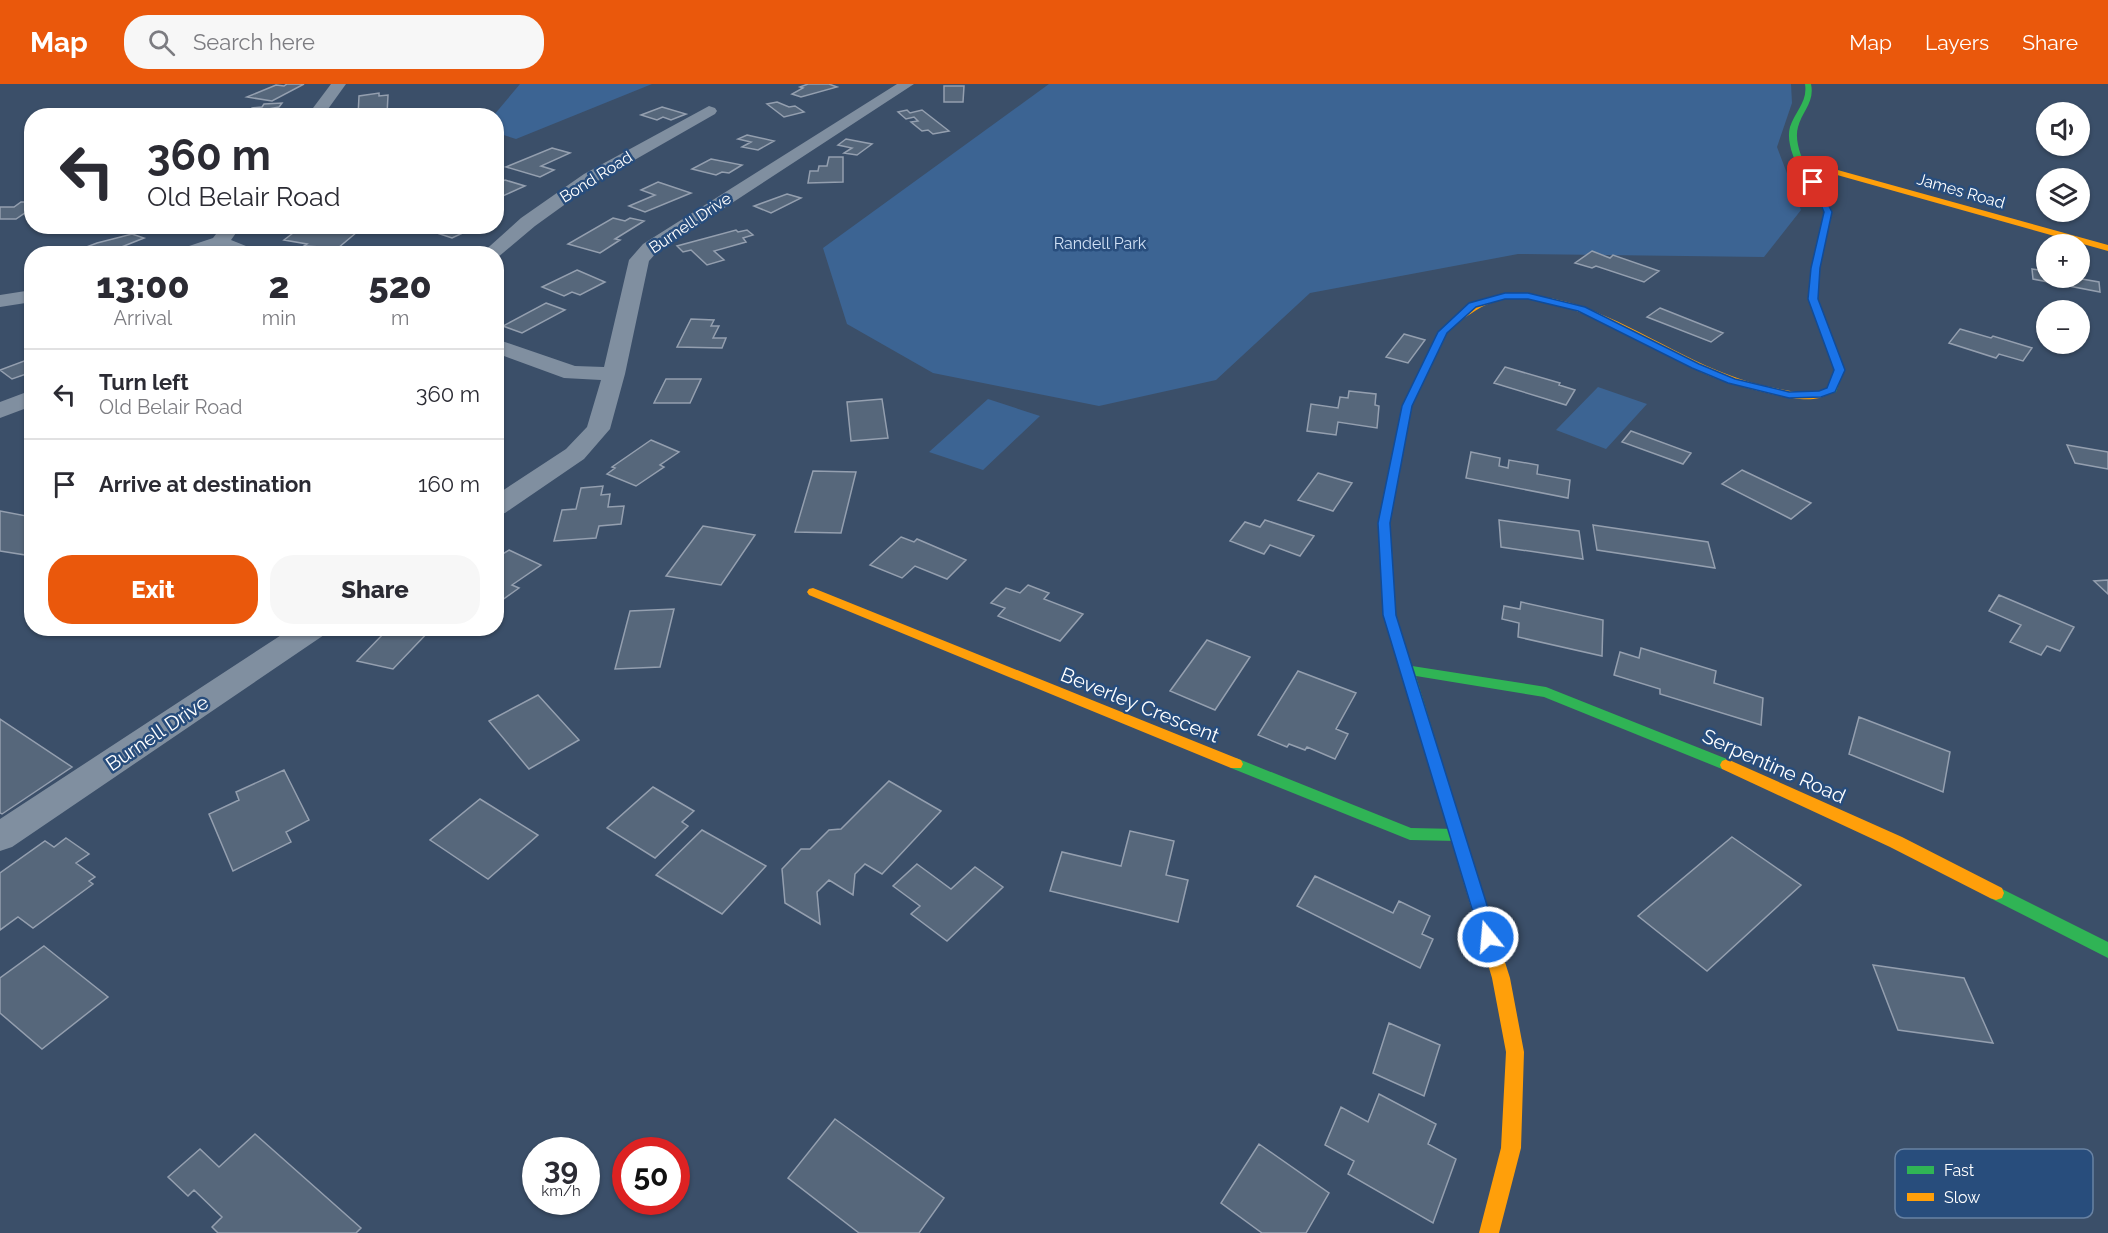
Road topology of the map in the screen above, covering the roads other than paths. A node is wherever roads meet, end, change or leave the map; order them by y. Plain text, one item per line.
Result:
1 (339, 84) edge
2 (907, 84) edge
3 (1808, 84) edge
4 (321, 108) edge
5 (709, 111) dead end
6 (1805, 167) junction
7 (226, 234) edge
8 (220, 243) junction
9 (210, 246) edge
10 (228, 246) edge
11 (500, 246) edge
12 (2108, 248) edge
13 (24, 297) edge
14 (0, 301) edge
15 (504, 348) edge
16 (614, 374) junction
17 (24, 400) edge
18 (0, 411) edge
19 (504, 502) edge
20 (813, 592) dead end
21 (302, 636) edge
22 (1407, 670) junction
23 (1457, 835) junction
24 (0, 837) edge
25 (2108, 950) edge
26 (1489, 1233) edge

1 - 4 street
2 - 16 street, Burnell Drive
3 - 6 main road
5 - 11 street, Bond Road
6 - 12 main road, James Road
6 - 22 main road
7 - 8 street
8 - 9 street
8 - 10 street
13 - 14 street
15 - 16 street
16 - 19 street, Burnell Drive
17 - 18 street
20 - 23 main road, Beverley Crescent
21 - 24 street, Burnell Drive
22 - 23 main road
22 - 25 main road, Serpentine Road
23 - 26 main road

